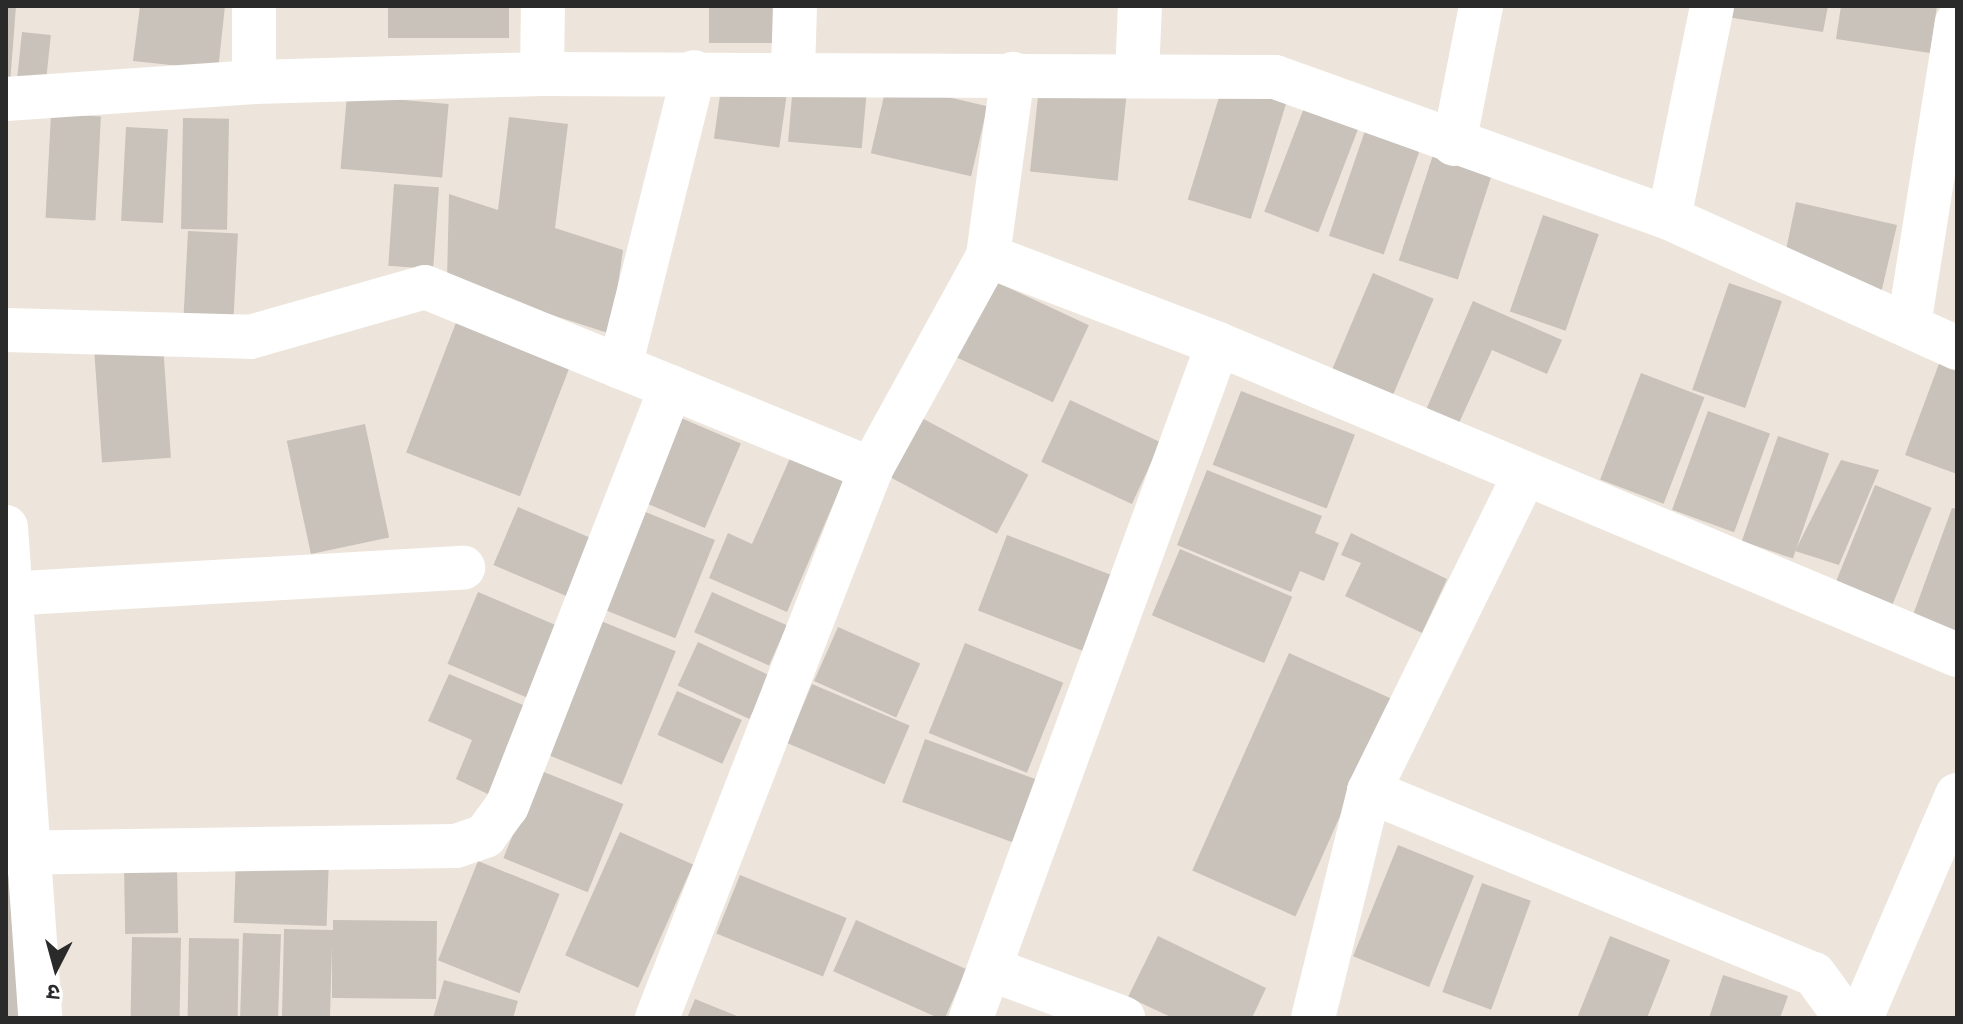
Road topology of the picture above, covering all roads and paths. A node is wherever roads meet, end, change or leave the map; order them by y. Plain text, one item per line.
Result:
1 (254, 6) edge
2 (543, 6) edge
3 (795, 6) edge
4 (1140, 6) edge
5 (1481, 6) edge
6 (1712, 6) edge
7 (1957, 23) edge
8 (793, 70) junction
9 (694, 72) junction
10 (542, 74) junction
11 (1013, 74) junction
12 (1137, 74) junction
13 (254, 82) junction
14 (6, 99) edge
15 (1454, 144) junction
16 (1669, 218) junction
17 (988, 256) junction
18 (1909, 325) junction
19 (6, 330) edge
20 (1218, 344) junction
21 (1957, 348) edge
22 (620, 367) junction
23 (671, 387) junction
24 (871, 469) junction
25 (1524, 476) junction
26 (6, 527) edge
27 (463, 568) dead end
28 (8, 594) edge
29 (1957, 655) edge
30 (1369, 791) junction
31 (1957, 795) edge
32 (17, 852) edge
33 (990, 969) junction
34 (40, 1018) edge
35 (657, 1018) edge
36 (971, 1018) edge
37 (1123, 1018) edge
38 (1313, 1018) edge
39 (1846, 1018) edge
40 (1861, 1018) edge

1 - 13 street
2 - 10 street
3 - 8 street
4 - 12 street
5 - 15 street
6 - 16 street
7 - 18 street
8 - 9 street
8 - 11 street
9 - 10 street
9 - 22 street
10 - 13 street
11 - 12 street
11 - 17 street
12 - 15 street
13 - 14 street
15 - 16 street
16 - 18 street
17 - 20 street
17 - 24 street
18 - 21 street
19 - 22 street
20 - 25 street
20 - 33 street
22 - 23 street
23 - 24 street
23 - 32 street
24 - 35 street
25 - 29 street
25 - 30 street
26 - 28 street
27 - 28 street
28 - 32 street
30 - 38 street
30 - 39 street
31 - 40 street
32 - 34 street
33 - 36 street
33 - 37 street

